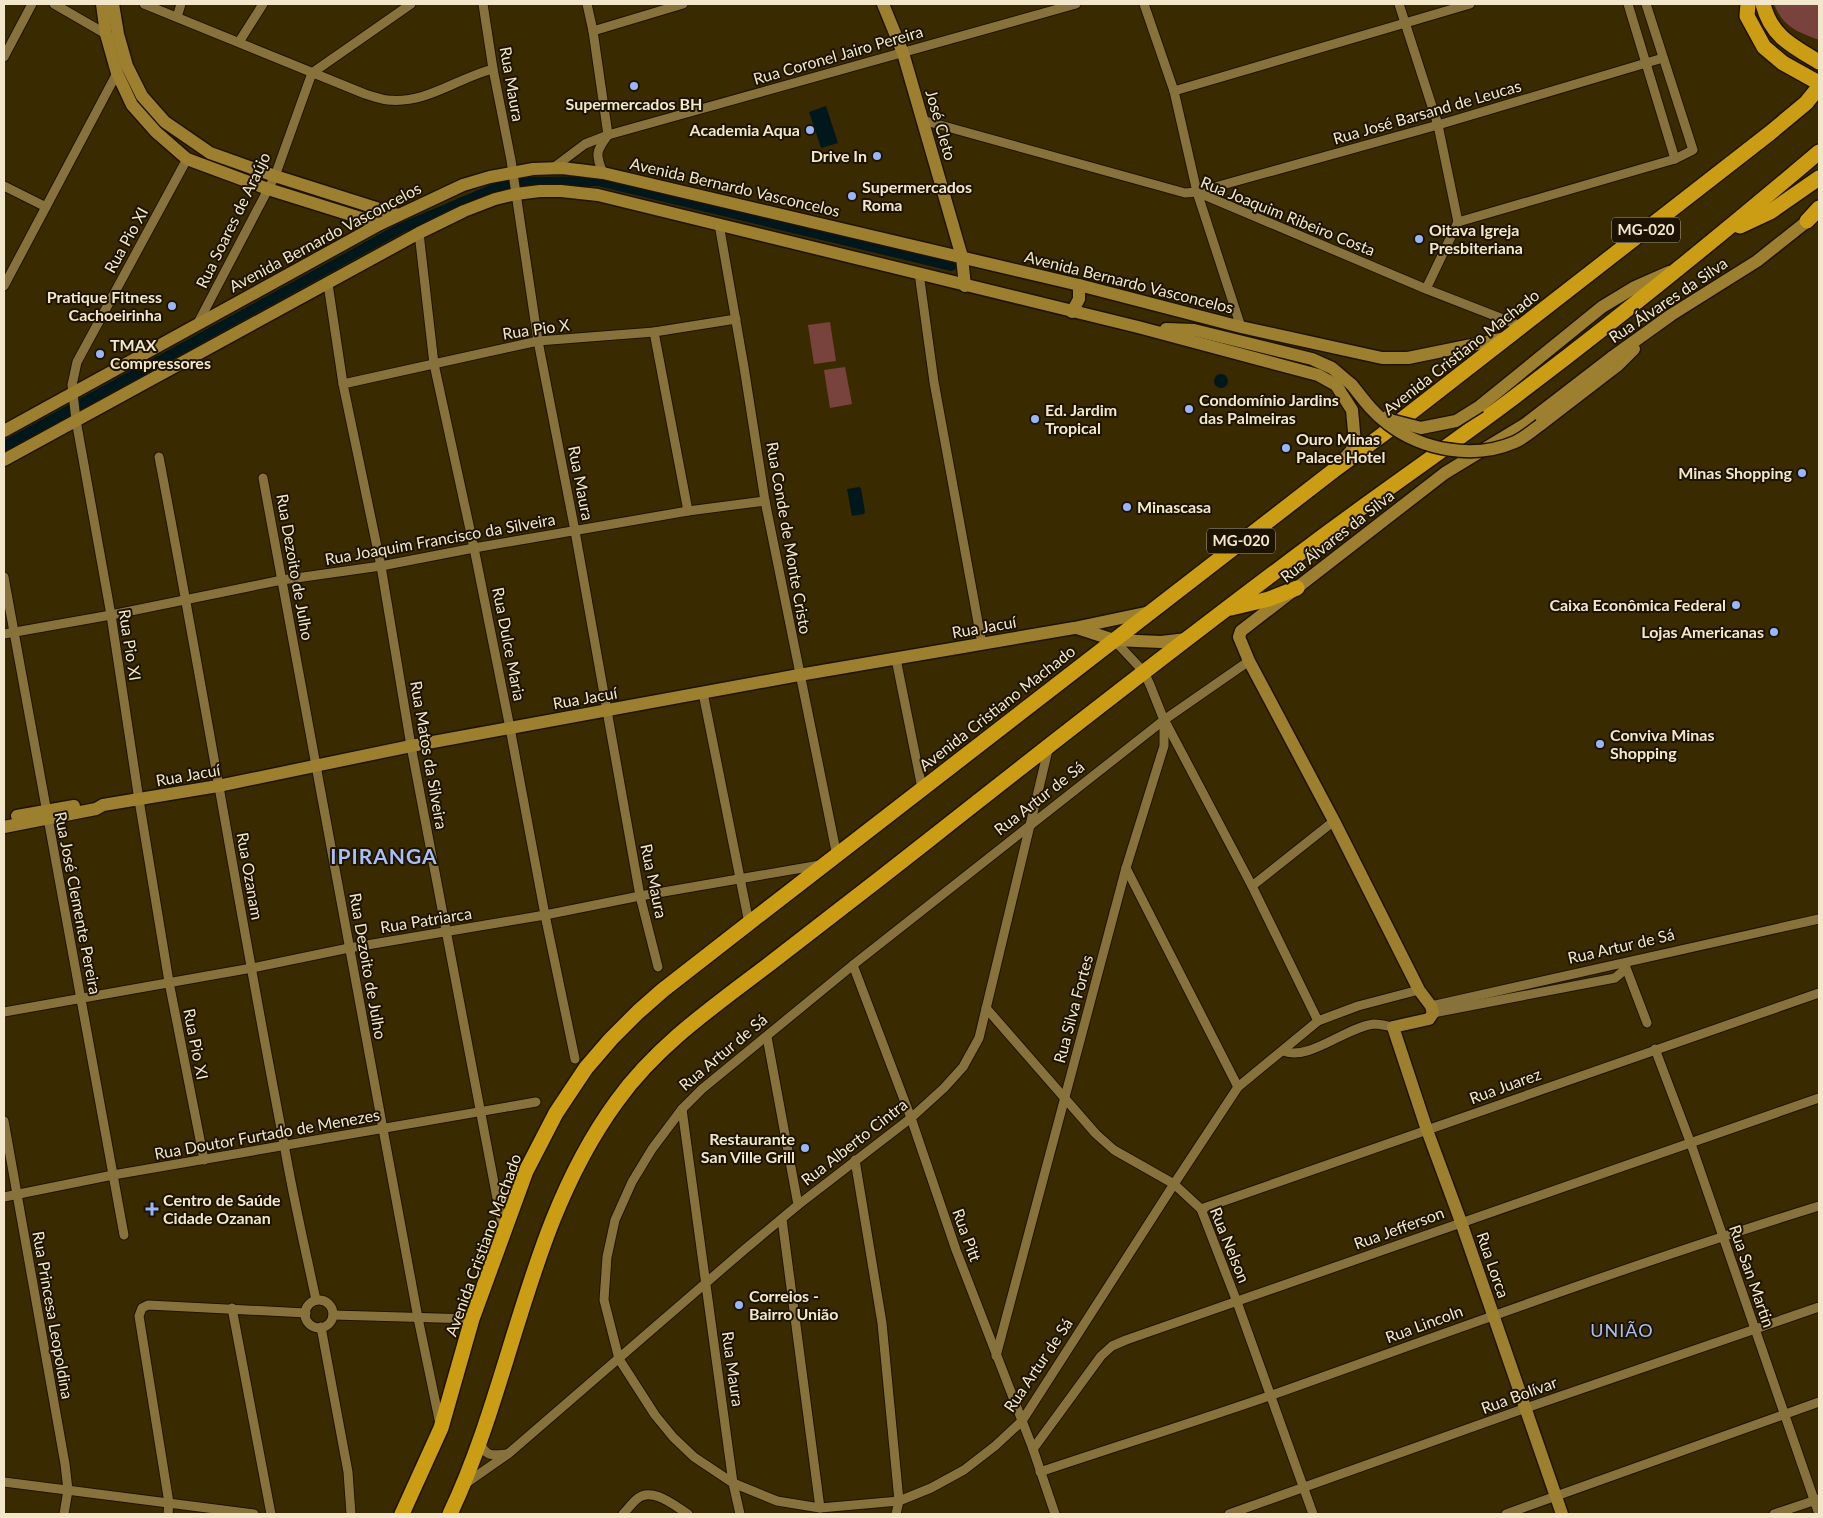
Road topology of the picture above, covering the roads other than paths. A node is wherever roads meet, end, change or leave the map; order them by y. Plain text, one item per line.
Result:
1 (32, 4) edge
2 (54, 4) edge
3 (102, 4) edge
4 (113, 4) edge
5 (144, 4) edge
6 (181, 4) edge
7 (263, 4) edge
8 (411, 4) edge
9 (483, 4) edge
10 (587, 4) edge
11 (682, 4) edge
12 (883, 4) edge
13 (1076, 4) edge
14 (1144, 4) edge
15 (1399, 4) edge
16 (1470, 4) edge
17 (1628, 4) edge
18 (1646, 4) edge
19 (1748, 4) edge
20 (1763, 4) edge
21 (177, 17) junction
22 (1405, 22) junction
23 (593, 31) junction
24 (106, 34) junction
25 (239, 42) junction
26 (903, 53) junction
27 (4, 57) edge
28 (1664, 58) junction
29 (1819, 62) edge
30 (1646, 63) junction
31 (493, 69) junction
32 (117, 73) junction
33 (312, 73) junction
34 (1819, 85) edge
35 (1174, 91) junction
36 (922, 120) junction
37 (1438, 126) junction
38 (608, 135) junction
39 (1819, 152) edge
40 (210, 153) junction
41 (187, 159) junction
42 (1675, 159) junction
43 (552, 168) junction
44 (512, 172) junction
45 (603, 173) junction
46 (275, 176) junction
47 (1819, 178) edge
48 (4, 186) edge
49 (268, 189) junction
50 (1197, 192) junction
51 (516, 194) junction
52 (46, 207) junction
53 (1819, 208) edge
54 (398, 216) junction
55 (1813, 216) edge
56 (1458, 222) junction
57 (380, 224) junction
58 (719, 224) junction
59 (418, 233) junction
60 (1721, 235) junction
61 (962, 257) junction
62 (1680, 267) junction
63 (919, 273) junction
64 (328, 284) junction
65 (1079, 285) junction
66 (4, 286) edge
67 (965, 286) junction
68 (1426, 289) junction
69 (1072, 312) junction
70 (1671, 315) junction
71 (736, 320) junction
72 (198, 323) junction
73 (1521, 326) junction
74 (1138, 327) junction
75 (1241, 327) junction
76 (654, 332) junction
77 (1506, 338) junction
78 (538, 341) junction
79 (434, 364) junction
80 (343, 384) junction
81 (1352, 385) junction
82 (73, 393) junction
83 (76, 420) junction
84 (4, 431) edge
85 (159, 457) dead end
86 (4, 460) edge
87 (1333, 471) junction
88 (264, 478) dead end
89 (765, 501) junction
90 (688, 511) junction
91 (575, 531) junction
92 (474, 548) junction
93 (380, 566) junction
94 (4, 577) edge
95 (282, 580) junction
96 (1297, 588) junction
97 (187, 600) junction
98 (1225, 610) junction
99 (1150, 612) junction
100 (111, 615) junction
101 (1074, 628) junction
102 (14, 632) junction
103 (4, 634) edge
104 (1189, 639) junction
105 (1114, 640) junction
106 (982, 644) junction
107 (896, 659) junction
108 (1248, 661) junction
109 (1144, 672) junction
110 (799, 675) junction
111 (703, 693) junction
112 (606, 710) junction
113 (1164, 720) junction
114 (510, 728) junction
115 (411, 746) junction
116 (1049, 746) junction
117 (316, 767) junction
118 (218, 786) junction
119 (922, 788) junction
120 (138, 800) junction
121 (46, 815) junction
122 (4, 819) edge
123 (1334, 821) junction
124 (4, 827) edge
125 (1029, 827) junction
126 (831, 860) junction
127 (1126, 868) junction
128 (740, 879) junction
129 (1252, 886) junction
130 (640, 896) junction
131 (545, 916) junction
132 (1819, 919) edge
133 (749, 923) junction
134 (446, 932) junction
135 (349, 948) junction
136 (1624, 964) junction
137 (853, 965) junction
138 (658, 967) dead end
139 (252, 968) junction
140 (169, 982) junction
141 (1420, 990) junction
142 (1819, 993) edge
143 (82, 998) junction
144 (986, 1008) junction
145 (1432, 1009) junction
146 (4, 1012) edge
147 (1318, 1021) junction
148 (1647, 1023) dead end
149 (1393, 1027) junction
150 (766, 1037) junction
151 (1655, 1049) junction
152 (1283, 1051) junction
153 (575, 1059) dead end
154 (1238, 1087) junction
155 (1819, 1098) edge
156 (1064, 1100) junction
157 (536, 1102) dead end
158 (682, 1109) junction
159 (480, 1113) junction
160 (911, 1118) junction
161 (4, 1121) edge
162 (382, 1129) junction
163 (1426, 1130) junction
164 (1691, 1144) junction
165 (284, 1146) junction
166 (204, 1160) junction
167 (855, 1160) junction
168 (113, 1175) junction
169 (1174, 1184) junction
170 (17, 1194) junction
171 (4, 1196) edge
172 (798, 1205) junction
173 (1819, 1206) edge
174 (1201, 1209) junction
175 (782, 1219) junction
176 (1461, 1222) junction
177 (503, 1232) junction
178 (124, 1235) dead end
179 (1722, 1236) junction
180 (706, 1284) junction
181 (316, 1300) junction
182 (1237, 1302) junction
183 (1819, 1307) edge
184 (232, 1308) junction
185 (306, 1314) junction
186 (333, 1315) junction
187 (1493, 1315) junction
188 (418, 1318) junction
189 (472, 1320) junction
190 (321, 1328) junction
191 (1755, 1329) junction
192 (996, 1356) junction
193 (619, 1359) junction
194 (1270, 1395) junction
195 (1819, 1402) edge
196 (1526, 1408) junction
197 (1786, 1415) junction
198 (1022, 1421) junction
199 (441, 1428) junction
200 (480, 1443) junction
201 (1033, 1449) junction
202 (508, 1454) junction
203 (1040, 1472) junction
204 (4, 1482) edge
205 (733, 1483) junction
206 (465, 1484) junction
207 (1304, 1488) junction
208 (68, 1490) junction
209 (1556, 1497) junction
210 (1817, 1499) edge
211 (899, 1502) junction
212 (169, 1503) junction
213 (820, 1508) junction
214 (64, 1514) edge
215 (168, 1514) edge
216 (254, 1514) edge
217 (270, 1514) edge
218 (351, 1514) edge
219 (402, 1514) edge
220 (450, 1514) edge
221 (624, 1514) edge
222 (688, 1514) edge
223 (740, 1514) edge
224 (896, 1514) edge
225 (1055, 1514) edge
226 (1230, 1514) edge
227 (1313, 1514) edge
228 (1506, 1514) edge
229 (1562, 1514) edge
230 (1774, 1514) edge
231 (1819, 1514) edge

1 - 27 street
2 - 24 street
3 - 24 main road
4 - 40 main road
5 - 21 street
6 - 21 street
7 - 25 street
8 - 33 street
9 - 31 street, Rua Maura
10 - 23 street
11 - 23 street
12 - 26 main road, José Cleto
13 - 26 street, Rua Coronel Jairo Pereira
14 - 35 street
15 - 22 street
16 - 22 street
17 - 30 street
18 - 28 street
19 - 34 highway
20 - 29 highway
21 - 25 street
22 - 35 street
22 - 37 street
23 - 38 street
24 - 32 main road
25 - 33 street
26 - 36 main road, José Cleto
26 - 38 street, Rua Coronel Jairo Pereira
28 - 30 street, Rua José Barsand de Leucas
28 - 42 street
30 - 37 street, Rua José Barsand de Leucas
30 - 42 street
31 - 33 street
31 - 44 street, Rua Maura
32 - 41 main road
32 - 52 street
33 - 46 street, Rua Soares de Araújo
34 - 73 highway, Avenida Cristiano Machado / MG-020
35 - 50 street
36 - 50 street, Rua Joaquim Ribeiro Costa
36 - 61 main road, José Cleto
37 - 50 street, Rua José Barsand de Leucas
37 - 56 street
38 - 43 street, Rua Coronel Jairo Pereira
38 - 45 street
39 - 60 highway, MG-020
40 - 41 main road
40 - 46 main road
41 - 49 main road
41 - 82 street, Rua Pio XI
42 - 56 street
43 - 44 main road, Avenida Bernardo Vasconcelos
43 - 45 main road, Avenida Bernardo Vasconcelos
44 - 51 street, Rua Maura
44 - 54 main road, Avenida Bernardo Vasconcelos
45 - 61 main road, Avenida Bernardo Vasconcelos
46 - 49 street, Rua Soares de Araújo
46 - 54 main road
47 - 60 highway
48 - 52 street
49 - 57 main road
49 - 72 street, Rua Soares de Araújo
50 - 68 street, Rua Joaquim Ribeiro Costa
50 - 75 street
51 - 58 main road
51 - 59 main road
51 - 78 street, Rua Maura
52 - 66 street
53 - 55 highway
54 - 57 main road, Avenida Bernardo Vasconcelos
55 - 70 main road, Rua Álvares da Silva
56 - 68 street
57 - 72 main road, Avenida Bernardo Vasconcelos
58 - 63 main road
58 - 71 street, Rua Conde de Monte Cristo
59 - 64 main road
59 - 79 street, Rua Dulce Maria
60 - 62 highway, MG-020
61 - 65 main road, Avenida Bernardo Vasconcelos
61 - 67 main road, José Cleto
62 - 81 main road, bridge
62 - 98 highway, MG-020
63 - 67 main road
63 - 106 street
64 - 80 street, Rua Matos da Silveira
64 - 83 main road
65 - 69 main road
65 - 75 main road, Avenida Bernardo Vasconcelos
67 - 69 main road
68 - 73 street, Rua Joaquim Ribeiro Costa
69 - 74 main road
70 - 81 main road, bridge
70 - 96 main road, Rua Álvares da Silva
71 - 76 street, Rua Pio X
71 - 89 street, Rua Conde de Monte Cristo
72 - 82 main road, Avenida Bernardo Vasconcelos
73 - 77 highway, Avenida Cristiano Machado / MG-020
74 - 81 main road
74 - 87 main road
75 - 77 main road, Avenida Bernardo Vasconcelos
76 - 78 street, Rua Pio X
76 - 90 street
77 - 87 highway, Avenida Cristiano Machado / MG-020
78 - 79 street, Rua Pio X
78 - 91 street, Rua Maura
79 - 80 street, Rua Pio X
79 - 92 street, Rua Dulce Maria
80 - 93 street, Rua Matos da Silveira
82 - 83 street, Rua Pio XI
82 - 84 main road, Avenida Bernardo Vasconcelos
83 - 86 main road
83 - 100 street, Rua Pio XI
85 - 97 street, Rua Ozanam
87 - 99 highway, Avenida Cristiano Machado / MG-020
88 - 95 street, Rua Dezoito de Julho
89 - 90 street, Rua Joaquim Francisco da Silveira
89 - 110 street, Rua Conde de Monte Cristo
90 - 91 street, Rua Joaquim Francisco da Silveira
91 - 92 street, Rua Joaquim Francisco da Silveira
91 - 112 street, Rua Maura
92 - 93 street, Rua Joaquim Francisco da Silveira
92 - 114 street, Rua Dulce Maria
93 - 95 street, Rua Joaquim Francisco da Silveira
93 - 115 street, Rua Matos da Silveira
94 - 102 street, Rua José Clemente Pereira
95 - 97 street, Rua Joaquim Francisco da Silveira
95 - 117 street, Rua Dezoito de Julho
96 - 98 highway
96 - 108 main road, Rua Álvares da Silva
97 - 100 street, Rua Joaquim Francisco da Silveira
97 - 118 street, Rua Ozanam
98 - 104 highway, MG-020
99 - 101 main road, Rua Jacuí / MG-020
99 - 105 highway, Avenida Cristiano Machado
100 - 102 street, Rua Joaquim Francisco da Silveira
100 - 120 street, Rua Pio XI
101 - 105 main road, Rua Jacuí / MG-020
101 - 106 main road, Rua Jacuí / MG-020
102 - 103 street, Rua Joaquim Francisco da Silveira
102 - 121 street, Rua José Clemente Pereira
104 - 105 main road, Rua Jacuí / MG-020
104 - 109 highway
105 - 109 street
105 - 119 highway, Avenida Cristiano Machado
106 - 107 main road, Rua Jacuí / MG-020
107 - 110 main road, Rua Jacuí / MG-020
107 - 119 street
108 - 113 street, Rua Artur de Sá
108 - 123 main road, Rua Álvares da Silva
109 - 113 street, Rua Silva Fortes
109 - 116 highway
110 - 111 main road, Rua Jacuí / MG-020
110 - 126 street, Rua Conde de Monte Cristo
111 - 112 main road, Rua Jacuí / MG-020
111 - 128 street
112 - 114 main road, Rua Jacuí / MG-020
112 - 130 street, Rua Maura
113 - 125 street, Rua Artur de Sá
113 - 127 street, Rua Silva Fortes
113 - 129 street
114 - 115 main road, Rua Jacuí / MG-020
114 - 131 street, Rua Dulce Maria
115 - 117 main road, Rua Jacuí / MG-020
115 - 134 street, Rua Matos da Silveira
116 - 125 street, Rua Alberto Cintra
116 - 200 highway
117 - 118 main road, Rua Jacuí / MG-020
117 - 135 street, Rua Dezoito de Julho
118 - 120 main road, Rua Jacuí / MG-020
118 - 139 street, Rua Ozanam
119 - 126 highway, Avenida Cristiano Machado
120 - 121 main road, Rua Jacuí / MG-020
120 - 140 street, Rua Pio XI
121 - 122 main road, Rua Jacuí / MG-020
121 - 124 main road, Rua Jacuí / MG-020
121 - 143 street, Rua José Clemente Pereira
123 - 129 street
123 - 141 main road, Rua Álvares da Silva
125 - 137 street, Rua Artur de Sá
125 - 144 street, Rua Alberto Cintra
126 - 128 street, Rua Patriarca
126 - 133 highway, Avenida Cristiano Machado
127 - 154 street
127 - 156 street, Rua Silva Fortes
128 - 130 street, Rua Patriarca
128 - 133 street
129 - 147 street
130 - 131 street, Rua Patriarca
130 - 138 street, Rua Maura
131 - 134 street, Rua Patriarca
131 - 153 street, Rua Dulce Maria
132 - 136 street, Rua Artur de Sá
133 - 177 highway, Avenida Cristiano Machado
134 - 135 street, Rua Patriarca
134 - 159 street, Rua Matos da Silveira
135 - 139 street, Rua Patriarca
135 - 162 street, Rua Dezoito de Julho
136 - 145 street, Rua Artur de Sá
136 - 145 street, Rua Artur de Sá
136 - 148 street
137 - 150 street, Rua Artur de Sá
137 - 160 street, Rua Pitt
139 - 140 street, Rua Patriarca
139 - 165 street, Rua Ozanam
140 - 143 street, Rua Patriarca
140 - 166 street, Rua Pio XI
141 - 145 main road, Rua Álvares da Silva
141 - 147 street, Rua Artur de Sá
142 - 151 street, Rua Juarez
143 - 146 street, Rua Patriarca
143 - 168 street, Rua José Clemente Pereira
144 - 156 street, Rua Nelson
144 - 160 street, Rua Alberto Cintra
145 - 149 main road, Rua Artur de Sá
147 - 152 street, Rua Artur de Sá
149 - 152 street, Rua Artur de Sá
149 - 163 main road, Rua Lorca
150 - 158 street, Rua Artur de Sá
150 - 172 street
151 - 163 street, Rua Juarez
151 - 164 street, Rua San Martin
152 - 154 street, Rua Artur de Sá
154 - 169 street, Rua Artur de Sá
155 - 164 street, Rua Jefferson
156 - 169 street, Rua Nelson
156 - 192 street, Rua Silva Fortes
157 - 159 street, Rua Doutor Furtado de Menezes
158 - 180 street, Rua Maura
158 - 193 street, Rua Artur de Sá
159 - 162 street, Rua Doutor Furtado de Menezes
159 - 177 street, Rua Matos da Silveira
160 - 167 street, Rua Alberto Cintra
160 - 192 street, Rua Pitt
161 - 170 street, Rua Princesa Leopoldina
162 - 165 street, Rua Doutor Furtado de Menezes
162 - 188 street, Rua Dezoito de Julho
163 - 174 street, Rua Juarez
163 - 176 main road, Rua Lorca
164 - 176 street, Rua Jefferson
164 - 179 street, Rua San Martin
165 - 166 street, Rua Doutor Furtado de Menezes
165 - 181 street, Rua Ozanam
166 - 168 street, Rua Doutor Furtado de Menezes
167 - 172 street, Rua Alberto Cintra
167 - 211 street
168 - 170 street, Rua Doutor Furtado de Menezes
168 - 178 street, Rua José Clemente Pereira
169 - 174 street, Rua Nelson
169 - 198 street, Rua Artur de Sá
170 - 171 street, Rua Doutor Furtado de Menezes
170 - 208 street, Rua Princesa Leopoldina
172 - 175 street, Rua Alberto Cintra
173 - 179 street, Rua Lincoln
174 - 182 street, Rua Nelson
175 - 180 street, Rua Alberto Cintra
175 - 213 street
176 - 182 street, Rua Jefferson
176 - 187 main road, Rua Lorca
177 - 189 highway, Avenida Cristiano Machado
179 - 187 street, Rua Lincoln
179 - 191 street, Rua San Martin
180 - 193 street, Rua Alberto Cintra
180 - 205 street, Rua Maura
181 - 185 street
181 - 186 street
182 - 194 street, Rua Nelson
182 - 201 street, Rua Jefferson
183 - 191 street, Rua Bolívar
184 - 185 street
184 - 212 street
184 - 217 street
185 - 190 street
186 - 188 street
186 - 190 street
187 - 194 street, Rua Lincoln
187 - 196 main road, Rua Lorca
188 - 189 street
188 - 199 street, Rua Dezoito de Julho
189 - 199 highway, Avenida Cristiano Machado
190 - 218 street
191 - 196 street, Rua Bolívar
191 - 197 street, Rua San Martin
192 - 198 street, Rua Pitt
193 - 202 street, Rua Alberto Cintra
193 - 205 street, Rua Artur de Sá
194 - 203 street, Rua Lincoln
194 - 207 street, Rua Nelson
195 - 197 street
196 - 207 street, Rua Bolívar
196 - 209 main road, Rua Lorca
197 - 209 street
197 - 210 street, Rua San Martin
198 - 201 street, Rua Pitt
198 - 211 street, Rua Artur de Sá
199 - 219 highway, Avenida Cristiano Machado
200 - 202 street
200 - 206 highway
201 - 203 street, Rua Pitt
202 - 206 street, Rua Alberto Cintra
203 - 225 street, Rua Pitt
204 - 208 street
205 - 213 street, Rua Artur de Sá
205 - 223 street, Rua Maura
206 - 220 highway
207 - 226 street, Rua Bolívar
207 - 227 street, Rua Nelson
208 - 212 street
208 - 214 street, Rua Princesa Leopoldina
209 - 228 street
209 - 229 main road, Rua Lorca
210 - 230 street
210 - 231 street, Rua San Martin
211 - 213 street, Rua Artur de Sá
211 - 224 street
212 - 215 street
212 - 216 street
221 - 222 street

